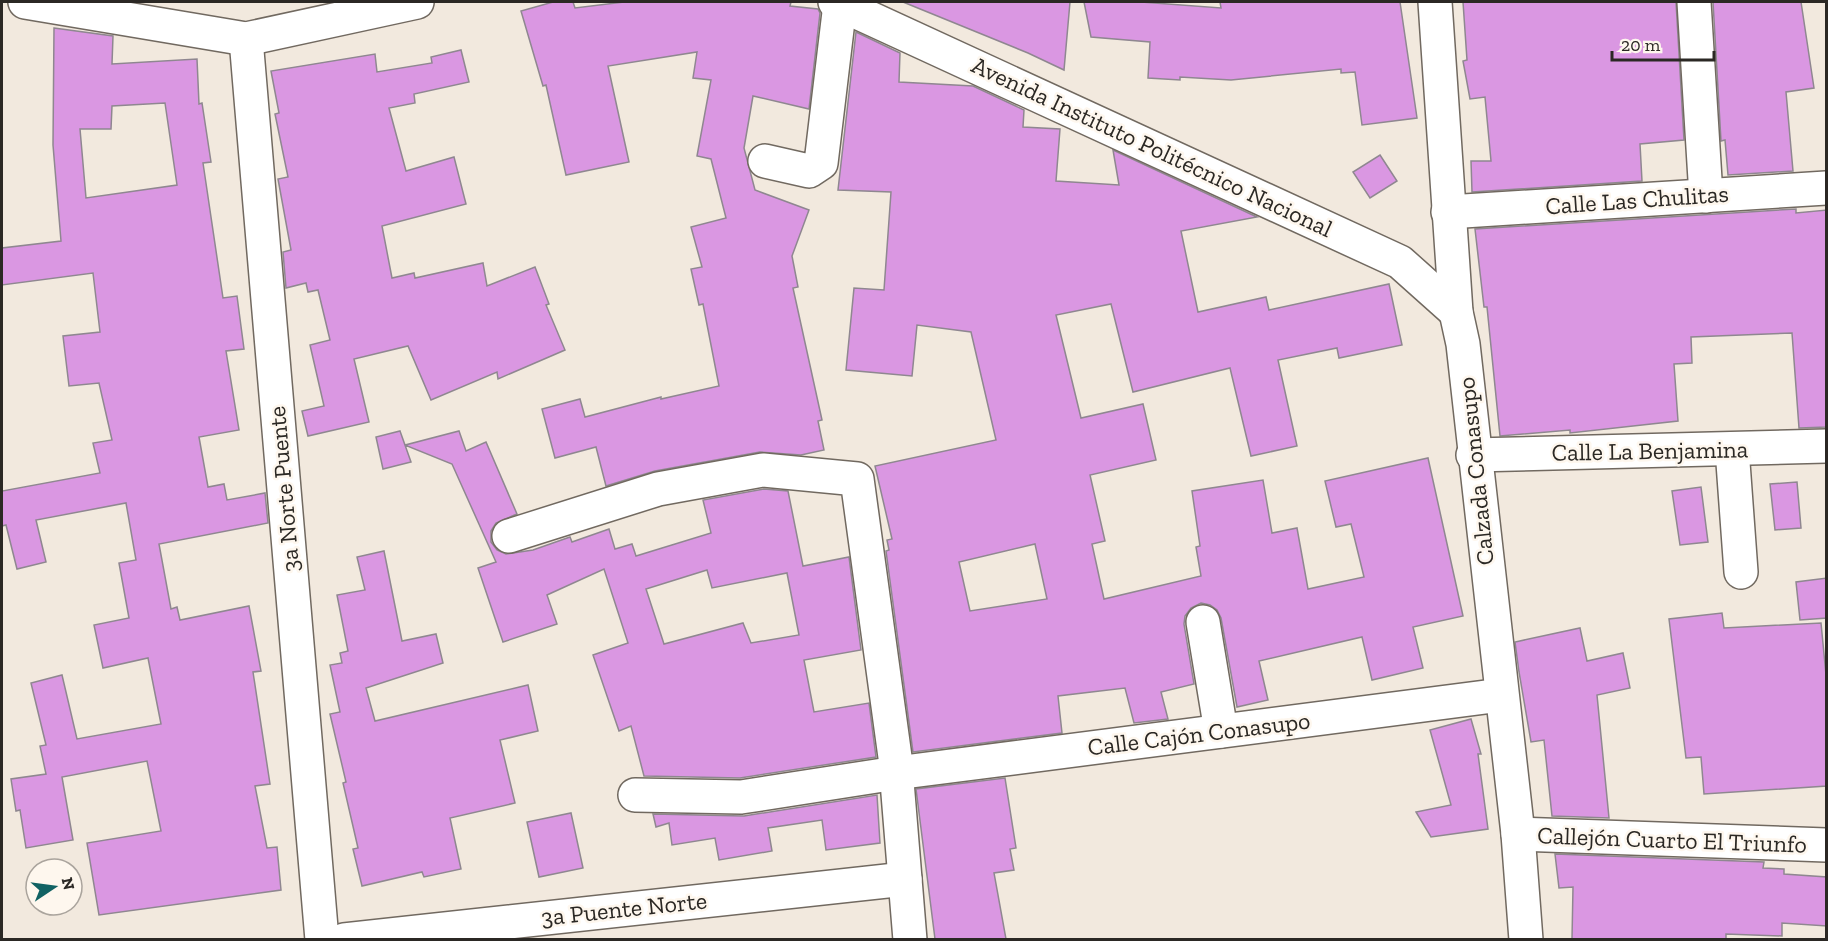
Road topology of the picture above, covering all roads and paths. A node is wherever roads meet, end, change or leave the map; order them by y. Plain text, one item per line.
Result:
1 (25, 2) edge
2 (417, 2) edge
3 (1435, 2) edge
4 (1694, 2) edge
5 (838, 3) edge
6 (158, 14) edge
7 (246, 39) junction
8 (765, 161) dead end
9 (1827, 188) edge
10 (1706, 196) junction
11 (1448, 212) junction
12 (1456, 312) junction
13 (1827, 446) edge
14 (1732, 448) junction
15 (1473, 455) junction
16 (509, 536) dead end
17 (1740, 572) dead end
18 (1203, 622) dead end
19 (1501, 694) junction
20 (1221, 731) junction
21 (896, 765) junction
22 (635, 795) dead end
23 (1518, 834) junction
24 (1827, 845) edge
25 (905, 879) junction
26 (322, 939) edge
27 (344, 939) edge
28 (910, 939) edge
29 (1526, 939) edge

1 - 6 street
2 - 7 street
3 - 11 street, Calzada Conasupo
4 - 10 street
5 - 8 street
5 - 12 street, Avenida Instituto Politécnico Nacional
6 - 7 street
7 - 26 street, 3a Norte Puente
9 - 10 street, Calle Las Chulitas
10 - 11 street, Calle Las Chulitas
11 - 12 street, Calzada Conasupo
12 - 15 street, Calzada Conasupo
13 - 14 street, Calle La Benjamina
14 - 15 street, Calle La Benjamina
14 - 17 street
15 - 19 street, Calzada Conasupo
16 - 21 street
18 - 20 street
19 - 20 street, Calle Cajón Conasupo
19 - 23 street, Calzada Conasupo
20 - 21 street, Calle Cajón Conasupo
21 - 22 street, Calle Cajón Conasupo
21 - 25 street
23 - 24 street, Callejón Cuarto El Triunfo
23 - 29 street, Calzada Conasupo
25 - 27 street, 3a Puente Norte
25 - 28 street

